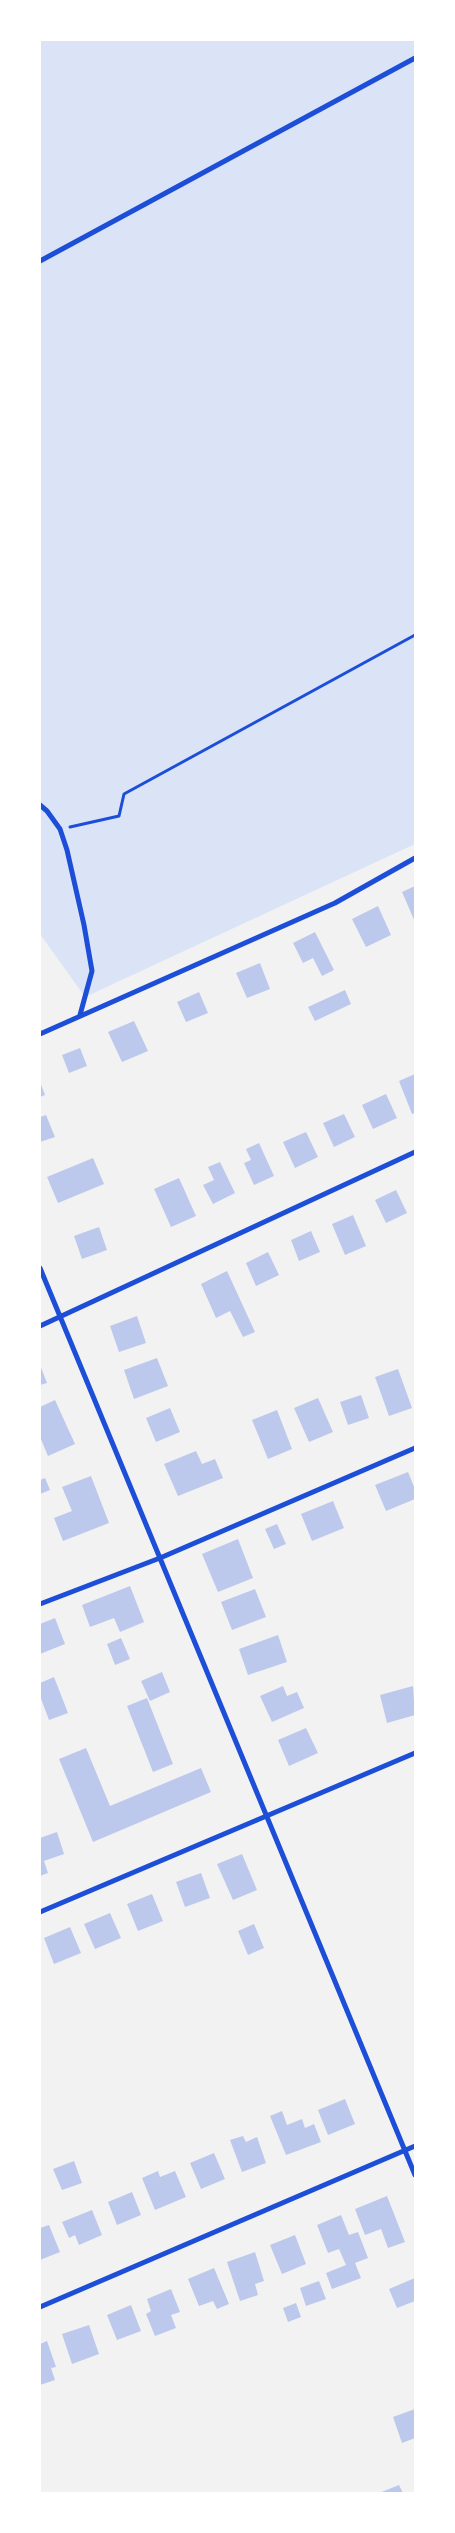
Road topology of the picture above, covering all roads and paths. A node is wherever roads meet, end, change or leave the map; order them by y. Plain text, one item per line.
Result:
1 (415, 58) edge
2 (40, 261) edge
3 (415, 635) edge
4 (40, 805) edge
5 (60, 829) junction
6 (415, 858) edge
7 (80, 1015) junction
8 (40, 1034) edge
9 (415, 1152) edge
10 (40, 1268) edge
11 (60, 1317) junction
12 (40, 1326) edge
13 (415, 1448) edge
14 (160, 1558) junction
15 (40, 1604) edge
16 (415, 1753) edge
17 (267, 1814) junction
18 (40, 1912) edge
19 (415, 2146) edge
20 (405, 2150) junction
21 (415, 2175) edge
22 (40, 2307) edge

1 - 2 street
3 - 5 path
4 - 5 street
5 - 7 street
6 - 7 street
7 - 8 street
9 - 11 street
10 - 11 street
11 - 12 street
11 - 14 street
13 - 14 street
14 - 15 street
14 - 17 street
16 - 17 street
17 - 18 street
17 - 20 street
19 - 20 street
20 - 21 street
20 - 22 street

